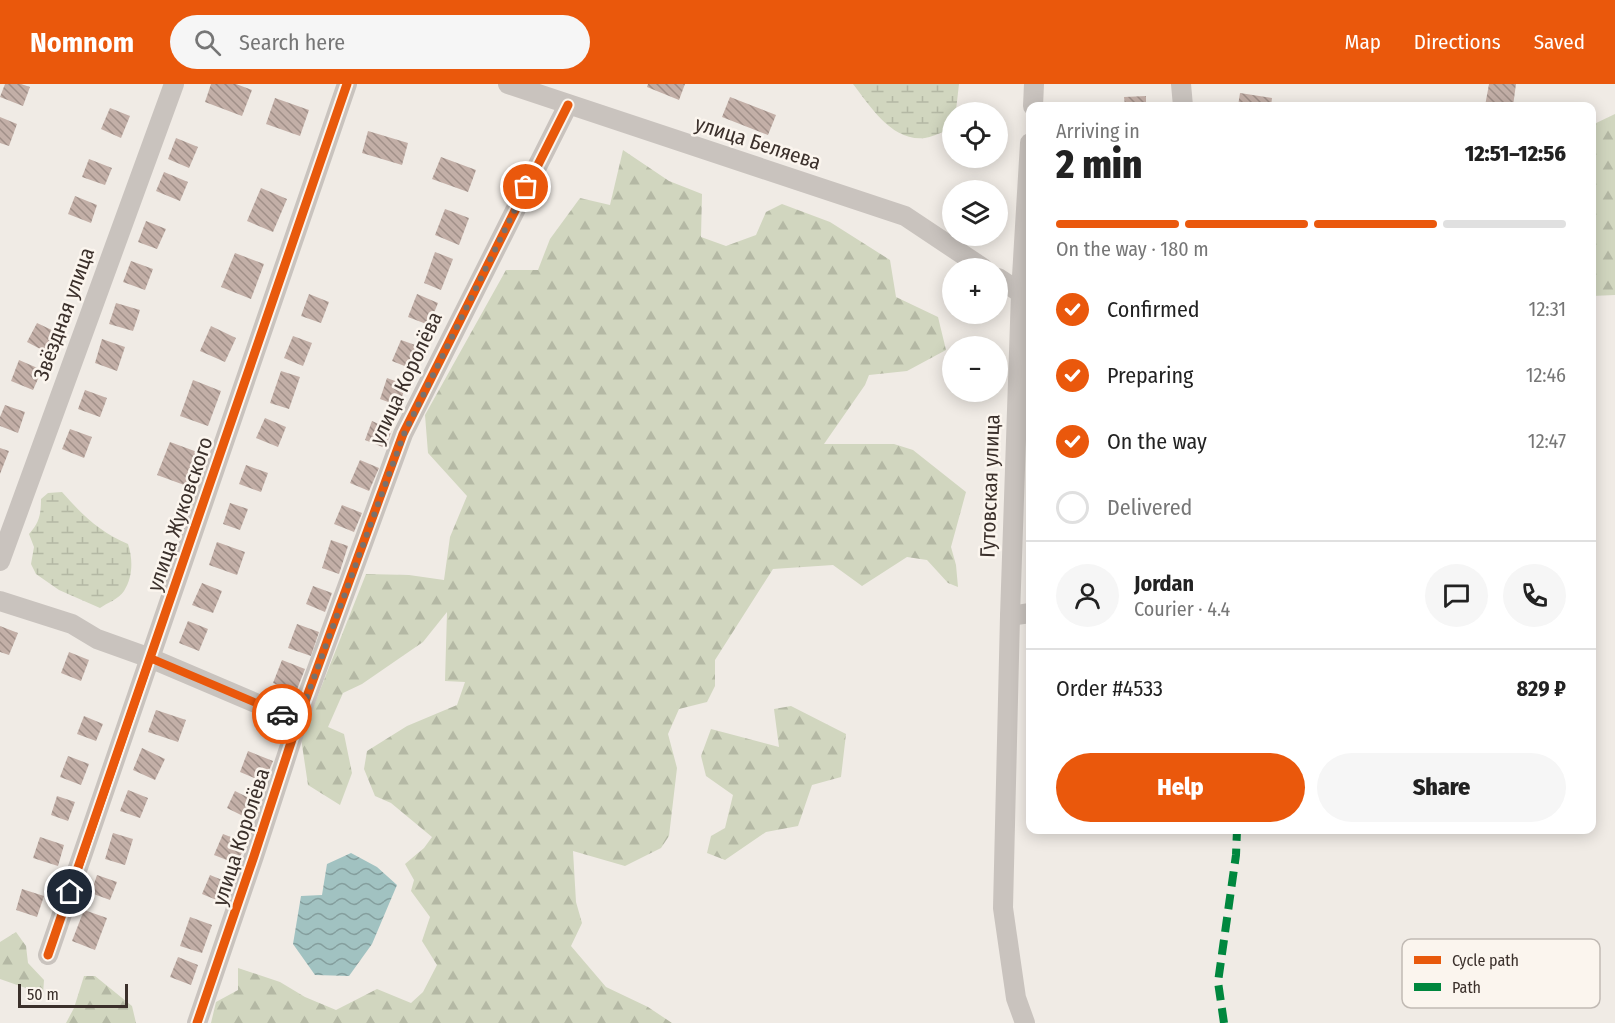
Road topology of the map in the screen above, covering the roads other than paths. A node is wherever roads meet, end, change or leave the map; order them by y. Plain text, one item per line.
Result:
1 (174, 84) edge
2 (347, 84) edge
3 (508, 84) edge
4 (1034, 84) edge
5 (1181, 84) edge
6 (1033, 102) edge
7 (1183, 102) edge
8 (568, 105) junction
9 (1026, 210) edge
10 (968, 258) edge
11 (1008, 285) edge
12 (1021, 293) junction
13 (0, 561) edge
14 (0, 601) edge
15 (1026, 614) edge
16 (1010, 616) junction
17 (150, 658) junction
18 (298, 721) junction
19 (48, 956) dead end
20 (197, 1023) edge
21 (1025, 1023) edge

1 - 13 street, Звёздная улица
2 - 17 street, улица Жуковского
3 - 8 street, улица Беляева
4 - 6 street
5 - 7 street
8 - 10 street, улица Беляева
8 - 18 street, улица Королёва
9 - 12 street, Гутовская улица
11 - 12 street
12 - 16 street, Гутовская улица
14 - 17 street
15 - 16 street
16 - 21 street, Гутовская улица
17 - 18 street
17 - 19 street, улица Жуковского
18 - 20 street, улица Королёва

